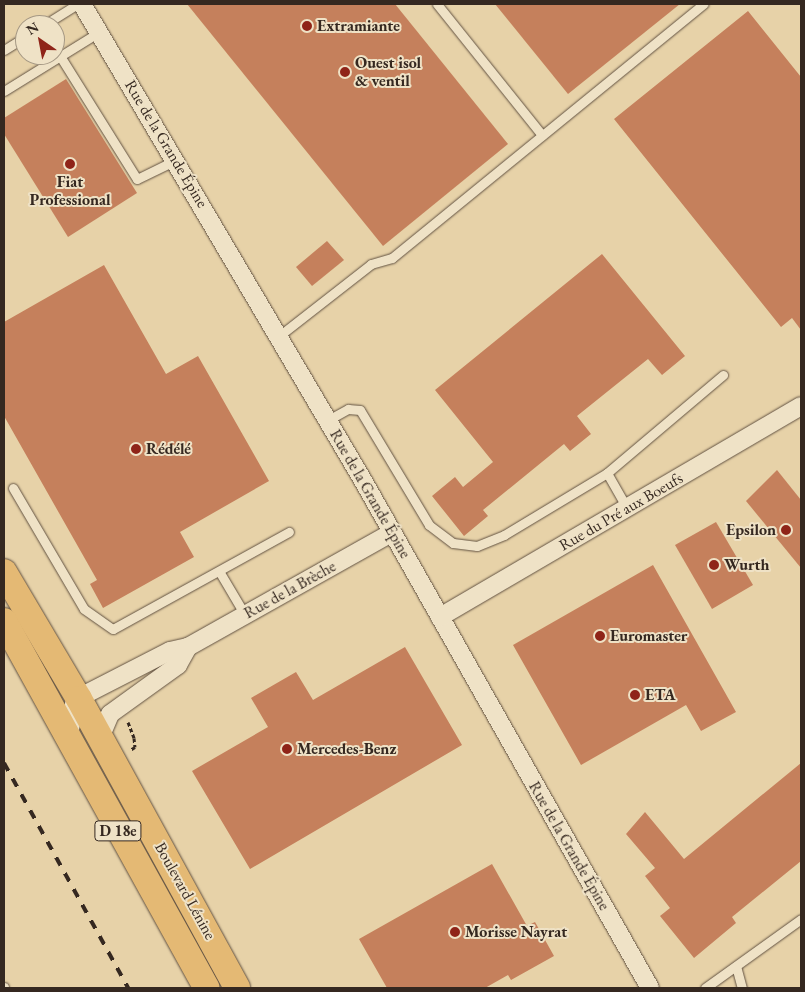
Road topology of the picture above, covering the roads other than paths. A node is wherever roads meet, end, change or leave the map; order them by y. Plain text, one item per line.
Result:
1 (78, 4) edge
2 (82, 4) edge
3 (437, 4) edge
4 (703, 4) edge
5 (60, 15) edge
6 (99, 32) junction
7 (15, 43) edge
8 (4, 50) edge
9 (65, 53) edge
10 (65, 64) edge
11 (46, 65) edge
12 (4, 91) edge
13 (542, 136) junction
14 (176, 160) junction
15 (279, 336) junction
16 (723, 375) dead end
17 (800, 409) edge
18 (328, 420) junction
19 (607, 473) junction
20 (13, 488) dead end
21 (628, 508) junction
22 (289, 532) dead end
23 (392, 533) junction
24 (4, 572) edge
25 (219, 572) junction
26 (245, 615) junction
27 (440, 618) junction
28 (4, 621) edge
29 (188, 647) junction
30 (48, 698) junction
31 (89, 716) junction
32 (69, 741) junction
33 (801, 919) edge
34 (736, 966) junction
35 (207, 988) edge
36 (237, 988) edge
37 (650, 988) edge
38 (705, 988) edge
39 (742, 988) edge

1 - 5 lane
2 - 6 street, Rue de la Grande Épine
3 - 13 lane
4 - 13 lane
6 - 9 lane
6 - 14 street, Rue de la Grande Épine
7 - 8 lane
10 - 14 lane
11 - 12 lane
13 - 15 lane
14 - 15 street, Rue de la Grande Épine
15 - 18 street, Rue de la Grande Épine
16 - 19 lane
17 - 21 street, Rue du Pré aux Boeufs
18 - 19 lane
18 - 23 street, Rue de la Grande Épine
19 - 21 lane
20 - 25 lane
21 - 27 street, Rue du Pré aux Boeufs
22 - 25 lane
23 - 26 street, Rue de la Brèche
23 - 27 street, Rue de la Grande Épine
24 - 31 main road, Boulevard Lénine / D 18e
25 - 26 lane
26 - 29 street, Rue de la Brèche
27 - 37 street, Rue de la Grande Épine
28 - 30 main road, Boulevard Lénine / D 18e
29 - 31 street, Rue de la Brèche
29 - 31 street, Rue de la Brèche
30 - 31 street, Boulevard Lénine / D 18e
30 - 32 main road, Boulevard Lénine / D 18e
31 - 32 street
31 - 36 main road, Boulevard Lénine / D 18e
32 - 35 main road, Boulevard Lénine / D 18e
33 - 34 lane
34 - 38 lane
34 - 39 lane

